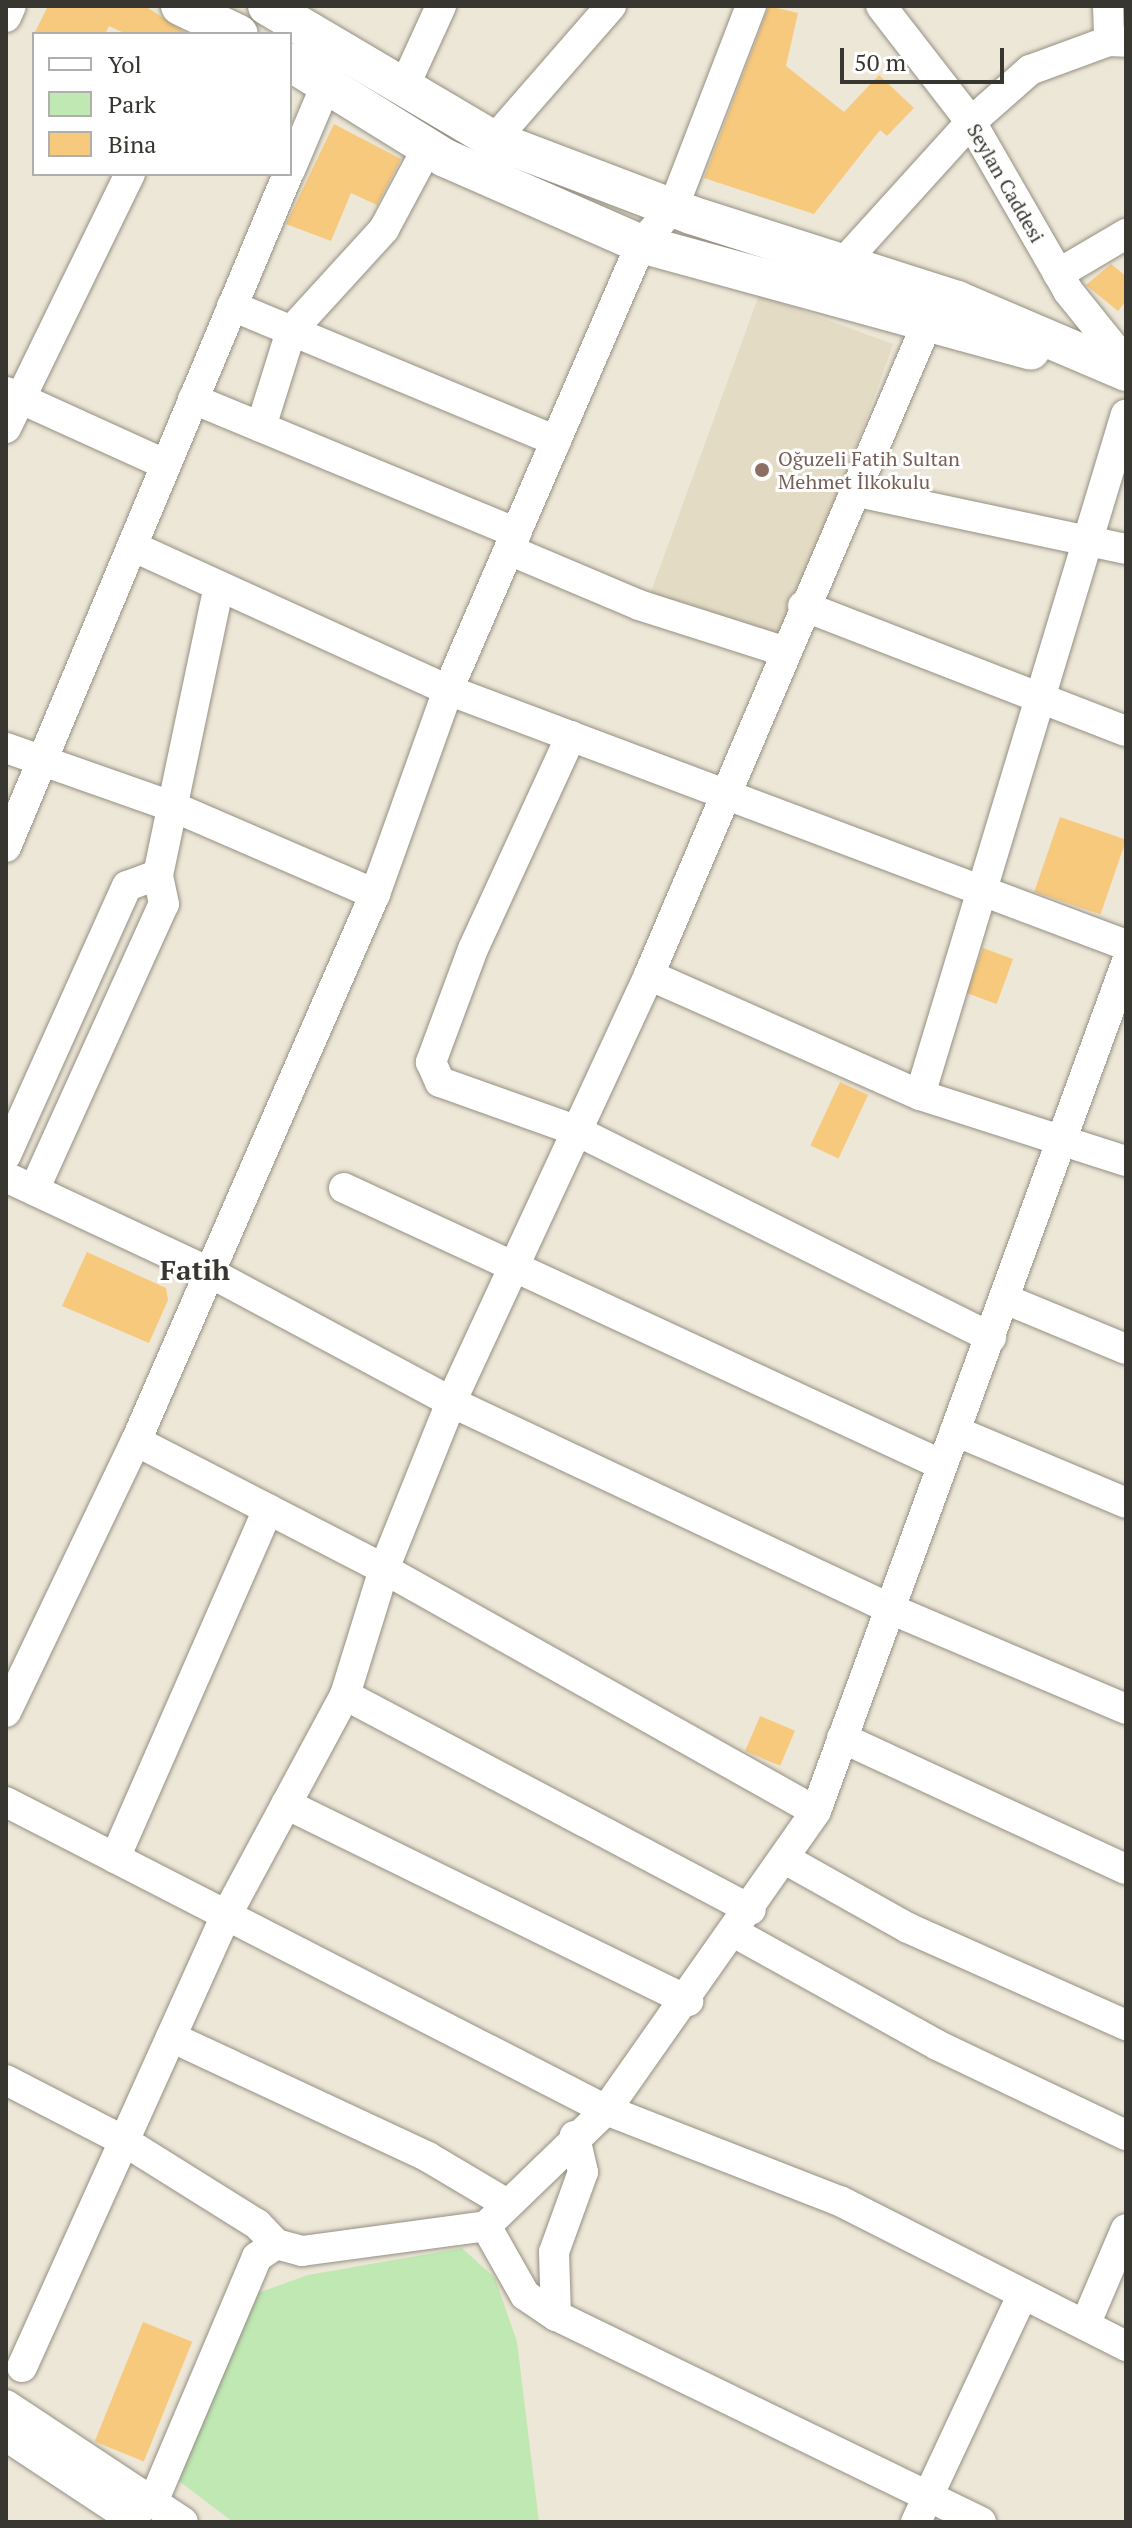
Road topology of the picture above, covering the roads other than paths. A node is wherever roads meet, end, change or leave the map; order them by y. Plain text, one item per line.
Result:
1 (11, 6) edge
2 (180, 6) edge
3 (267, 6) edge
4 (441, 6) edge
5 (611, 6) edge
6 (751, 6) edge
7 (881, 6) edge
8 (1108, 6) edge
9 (6, 17) edge
10 (221, 30) edge
11 (1117, 41) edge
12 (292, 63) edge
13 (327, 83) junction
14 (404, 87) junction
15 (971, 122) junction
16 (494, 140) junction
17 (428, 147) junction
18 (292, 165) edge
19 (129, 176) edge
20 (287, 176) edge
21 (673, 208) junction
22 (1126, 234) edge
23 (641, 244) junction
24 (843, 263) junction
25 (1058, 274) junction
26 (232, 306) junction
27 (926, 326) junction
28 (291, 331) junction
29 (1126, 363) edge
30 (1126, 373) edge
31 (13, 395) edge
32 (193, 399) junction
33 (1126, 414) edge
34 (261, 427) junction
35 (6, 428) edge
36 (556, 441) junction
37 (165, 464) junction
38 (853, 491) junction
39 (1087, 539) junction
40 (512, 542) junction
41 (132, 546) junction
42 (1126, 549) edge
43 (219, 586) junction
44 (803, 606) junction
45 (783, 651) junction
46 (448, 690) junction
47 (1039, 695) junction
48 (1126, 731) edge
49 (571, 736) junction
50 (6, 748) edge
51 (45, 764) junction
52 (723, 789) junction
53 (176, 808) junction
54 (6, 847) edge
55 (158, 875) junction
56 (983, 889) junction
57 (375, 894) junction
58 (1126, 945) edge
59 (1126, 964) edge
60 (649, 975) junction
61 (920, 1095) junction
62 (575, 1130) junction
63 (1066, 1138) junction
64 (6, 1155) edge
65 (1126, 1161) edge
66 (6, 1177) edge
67 (344, 1188) dead end
68 (34, 1190) junction
69 (519, 1264) junction
70 (209, 1272) junction
71 (1005, 1299) junction
72 (991, 1337) junction
73 (1126, 1349) edge
74 (451, 1402) junction
75 (955, 1431) junction
76 (136, 1441) junction
77 (942, 1465) junction
78 (1126, 1503) edge
79 (268, 1509) junction
80 (384, 1569) junction
81 (888, 1608) junction
82 (345, 1695) junction
83 (1126, 1709) edge
84 (6, 1712) edge
85 (842, 1738) junction
86 (6, 1802) edge
87 (286, 1804) junction
88 (816, 1811) junction
89 (115, 1858) junction
90 (785, 1859) junction
91 (1126, 1869) edge
92 (226, 1916) junction
93 (743, 1922) junction
94 (688, 2001) junction
95 (1126, 2025) edge
96 (171, 2037) junction
97 (6, 2080) edge
98 (606, 2110) junction
99 (1126, 2135) edge
100 (575, 2136) junction
101 (124, 2141) junction
102 (507, 2204) junction
103 (486, 2226) junction
104 (1126, 2229) edge
105 (276, 2244) junction
106 (1023, 2294) junction
107 (556, 2316) junction
108 (1085, 2325) junction
109 (1126, 2346) edge
110 (22, 2367) dead end
111 (6, 2405) edge
112 (6, 2436) edge
113 (923, 2509) edge
114 (144, 2512) edge
115 (183, 2522) edge
116 (981, 2522) edge

1 - 9 street
2 - 10 main road
3 - 14 main road
4 - 14 street
5 - 16 street
6 - 21 street
7 - 15 street, Seylan Caddesi
8 - 11 street
11 - 15 street
12 - 13 main road
13 - 17 main road
13 - 18 street
14 - 16 main road
15 - 24 street
15 - 25 street, Seylan Caddesi
16 - 21 main road
17 - 23 main road
17 - 28 street
19 - 31 street
20 - 26 street
21 - 23 street
21 - 24 main road
22 - 25 street
23 - 27 main road
23 - 36 street
24 - 30 main road
25 - 29 street, Seylan Caddesi
26 - 28 street
26 - 32 street
27 - 30 main road
27 - 38 street
28 - 34 street
28 - 36 street
31 - 35 street
31 - 37 street
32 - 34 street
32 - 37 street
33 - 39 street
34 - 40 street
36 - 40 street
37 - 41 street
38 - 39 street
38 - 44 street
39 - 42 street
39 - 47 street
40 - 45 street
40 - 46 street
41 - 43 street
41 - 51 street
43 - 46 street
43 - 53 street
44 - 45 street
44 - 47 street
45 - 52 street
46 - 49 street
46 - 57 street
47 - 48 street
47 - 56 street
49 - 52 street
49 - 62 street
50 - 51 street
51 - 53 street
51 - 54 street
52 - 56 street
52 - 60 street
53 - 55 street
53 - 57 street
55 - 64 street
55 - 68 street
56 - 58 street
56 - 61 street
57 - 70 street
59 - 63 street
60 - 61 street
60 - 62 street
61 - 63 street
62 - 69 street
62 - 72 street
63 - 65 street
63 - 71 street
66 - 68 street
67 - 69 street
68 - 70 street
69 - 74 street
69 - 77 street
70 - 74 street
70 - 76 street
71 - 72 street
71 - 73 street
72 - 75 street
74 - 80 street
74 - 81 street
75 - 77 street
75 - 78 street
76 - 79 street
76 - 84 street
77 - 81 street
79 - 80 street
79 - 89 street
80 - 82 street
80 - 88 street
81 - 83 street
81 - 85 street
82 - 87 street
82 - 93 street
85 - 88 street
85 - 91 street
86 - 89 street
87 - 92 street
87 - 94 street
88 - 90 street
89 - 92 street
90 - 93 street
90 - 95 street
92 - 96 street
92 - 98 street
93 - 94 street
93 - 99 street
94 - 98 street
96 - 101 street
96 - 102 street
97 - 101 street
98 - 100 street
98 - 106 street
100 - 102 street
100 - 107 street
101 - 105 street
101 - 110 street
102 - 103 street
103 - 105 street
103 - 107 street
104 - 108 street
105 - 114 street
106 - 108 street
106 - 113 street
107 - 113 street
108 - 109 street
111 - 114 street
112 - 114 street
113 - 116 street
114 - 115 street

